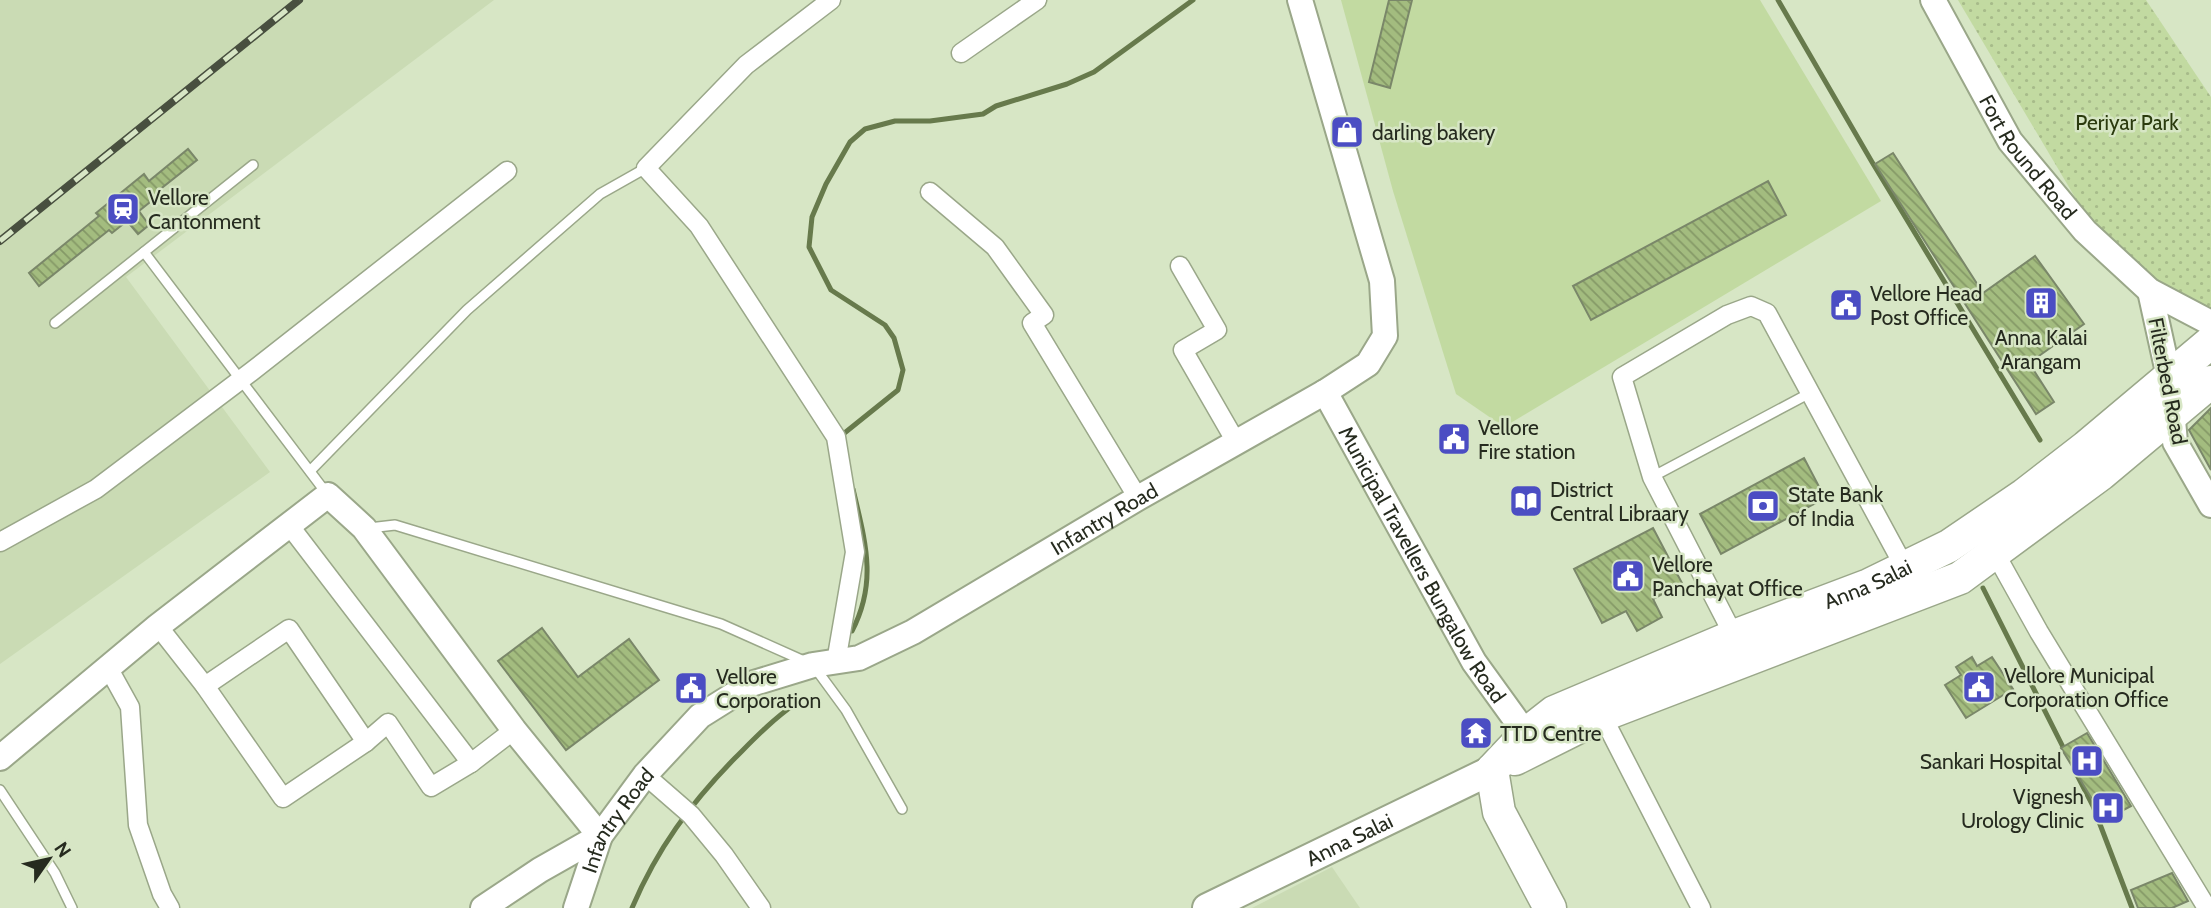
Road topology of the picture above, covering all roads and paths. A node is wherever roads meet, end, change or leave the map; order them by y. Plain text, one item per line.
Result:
1 (831, 0) edge
2 (1037, 0) edge
3 (1300, 0) edge
4 (1933, 0) edge
5 (961, 54) dead end
6 (253, 165) dead end
7 (646, 168) junction
8 (507, 172) dead end
9 (930, 192) dead end
10 (144, 252) junction
11 (1180, 266) dead end
12 (2150, 291) junction
13 (55, 323) dead end
14 (2211, 323) edge
15 (2211, 342) edge
16 (2169, 377) junction
17 (241, 379) junction
18 (2211, 382) edge
19 (1325, 392) junction
20 (1810, 393) junction
21 (2173, 416) junction
22 (1236, 442) junction
23 (310, 471) junction
24 (1652, 477) junction
25 (328, 495) junction
26 (1138, 498) junction
27 (2211, 505) edge
28 (289, 525) junction
29 (364, 528) junction
30 (0, 542) edge
31 (1995, 554) junction
32 (1905, 568) junction
33 (158, 626) junction
34 (1734, 636) junction
35 (825, 664) junction
36 (109, 668) junction
37 (205, 685) junction
38 (1604, 715) junction
39 (514, 730) junction
40 (1527, 734) junction
41 (366, 741) junction
42 (0, 758) edge
43 (471, 763) junction
44 (1492, 770) junction
45 (645, 775) junction
46 (0, 790) edge
47 (902, 809) dead end
48 (600, 836) junction
49 (72, 908) edge
50 (170, 908) edge
51 (483, 908) edge
52 (576, 908) edge
53 (761, 908) edge
54 (1207, 908) edge
55 (1550, 908) edge
56 (1701, 908) edge
57 (2207, 908) edge

1 - 7 street
2 - 5 street
3 - 19 street, Infantry Road
4 - 12 street, Fort Round Road
6 - 10 lane
7 - 23 lane
7 - 35 street
8 - 17 street
9 - 26 street
10 - 13 lane
10 - 17 lane
11 - 22 street
12 - 14 street
12 - 16 street, Filterbed Road
15 - 16 highway, Anna Salai
16 - 21 street, Filterbed Road
16 - 32 highway, Anna Salai
17 - 23 lane
17 - 30 street
18 - 21 highway, Anna Salai
19 - 22 street, Infantry Road
19 - 40 street, Municipal Travellers Bungalow Road
20 - 24 lane
20 - 24 street
20 - 32 street
21 - 27 street, Filterbed Road
21 - 31 highway, Anna Salai
22 - 26 street, Infantry Road
23 - 25 lane
24 - 34 street
25 - 28 street
25 - 29 street
26 - 35 street, Infantry Road
28 - 33 street
28 - 43 street
29 - 35 lane
29 - 39 street
31 - 38 highway, Anna Salai
31 - 57 street
32 - 34 highway, Anna Salai
33 - 36 street
33 - 37 street
34 - 40 highway, Anna Salai
35 - 45 street, Infantry Road
35 - 47 lane
36 - 42 street
36 - 50 street
37 - 41 street
37 - 41 street
38 - 44 highway, Anna Salai
38 - 56 street
39 - 43 street
39 - 48 street
40 - 44 highway, Anna Salai
41 - 43 street
44 - 54 main road, Anna Salai
44 - 55 highway
45 - 48 street, Infantry Road
45 - 53 street
46 - 49 lane
48 - 51 street
48 - 52 street, Infantry Road

